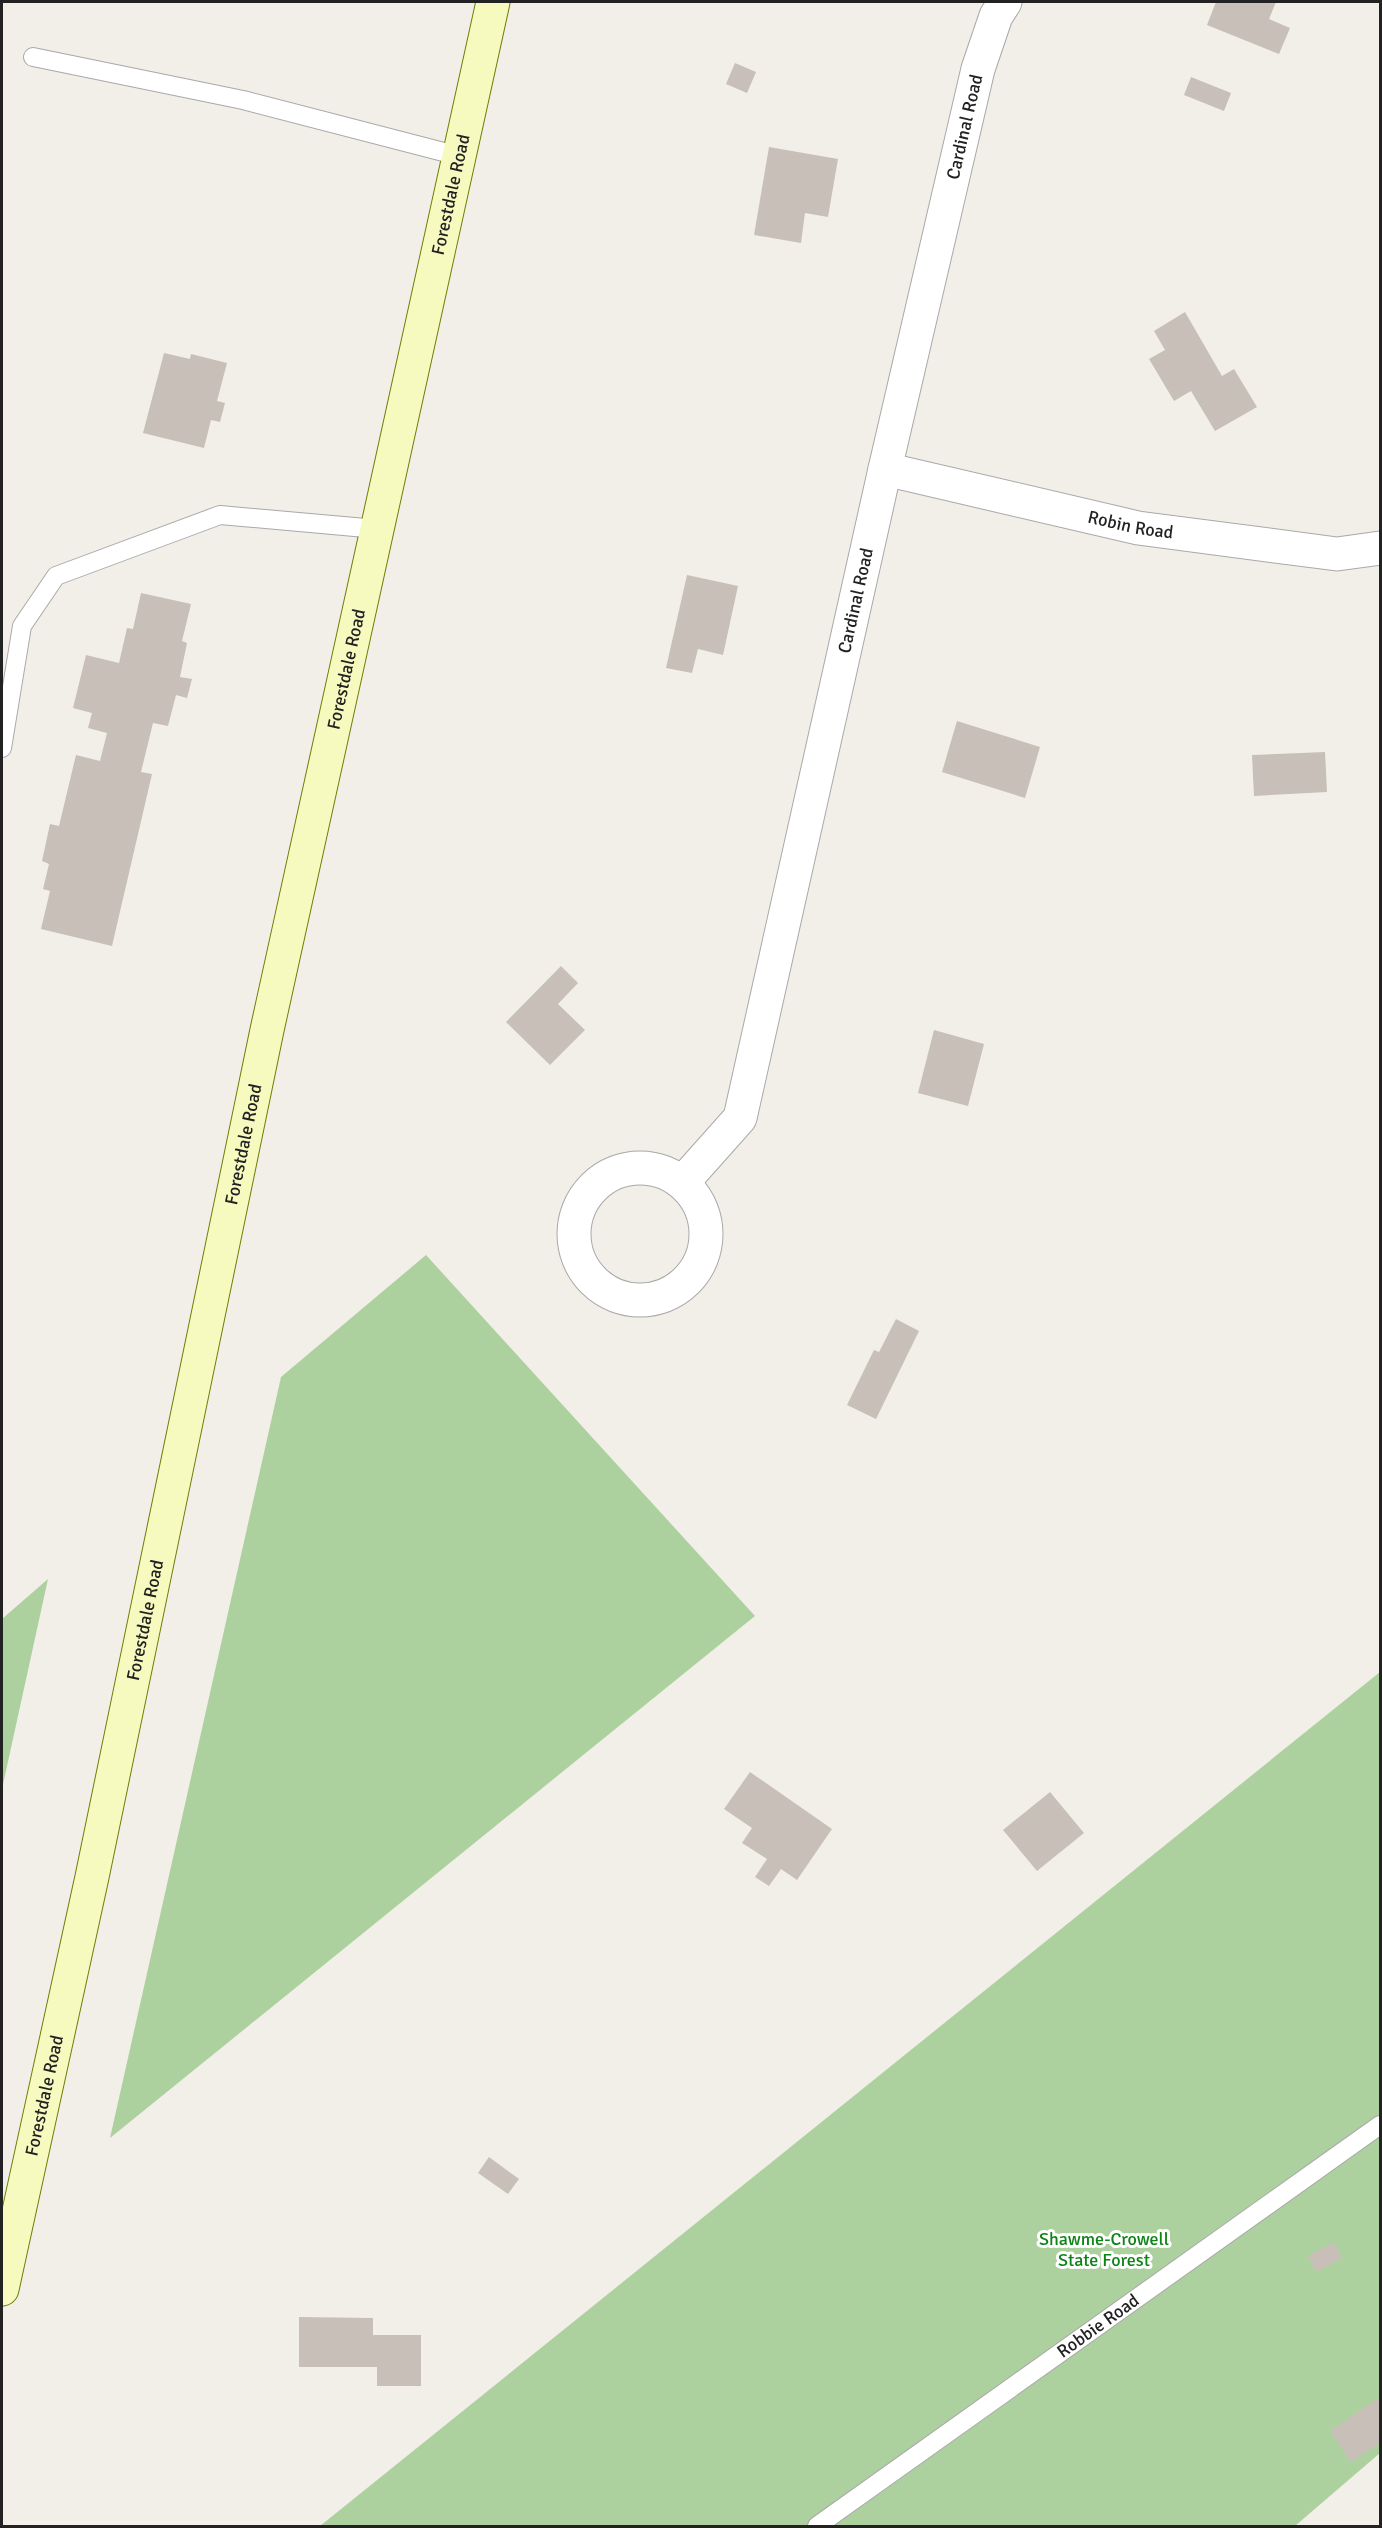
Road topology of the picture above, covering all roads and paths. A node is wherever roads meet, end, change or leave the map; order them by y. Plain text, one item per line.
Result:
1 (493, 2) edge
2 (1005, 2) edge
3 (33, 57) dead end
4 (459, 156) junction
5 (885, 470) junction
6 (377, 529) junction
7 (1380, 548) edge
8 (2, 748) edge
9 (683, 1182) junction
10 (1380, 2126) edge
11 (2, 2289) edge
12 (816, 2526) edge

1 - 4 main road, Forestdale Road
2 - 5 street, Cardinal Road
3 - 4 lane
4 - 6 main road, Forestdale Road
5 - 7 street, Robin Road
5 - 9 street, Cardinal Road
6 - 8 lane
6 - 11 main road, Forestdale Road
9 - 9 street
10 - 12 lane, Robbie Road

